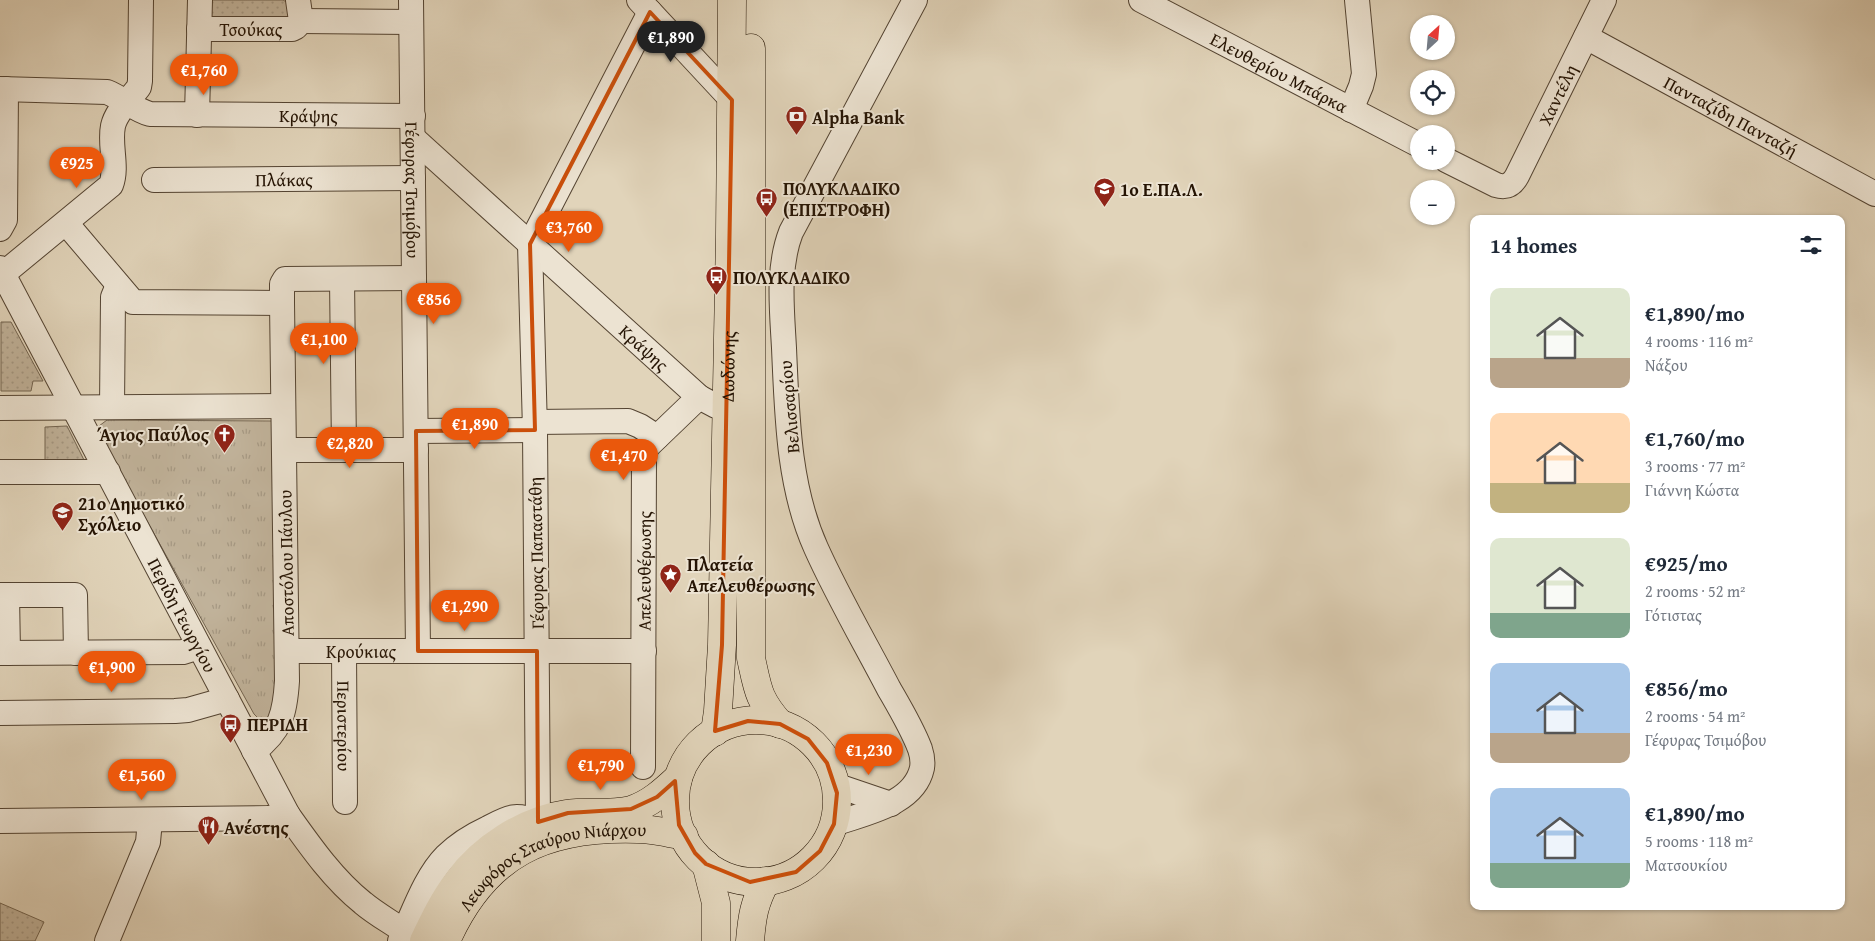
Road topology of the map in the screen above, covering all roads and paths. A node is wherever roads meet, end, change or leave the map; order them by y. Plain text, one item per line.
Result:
1 (141, 0) edge
2 (200, 0) edge
3 (732, 0) edge
4 (751, 0) edge
5 (915, 0) edge
6 (1141, 0) edge
7 (1357, 0) edge
8 (1604, 0) edge
9 (644, 6) edge
10 (300, 10) edge
11 (411, 11) edge
12 (199, 29) junction
13 (1586, 37) junction
14 (3, 89) edge
15 (732, 100) junction
16 (128, 102) junction
17 (1351, 110) junction
18 (197, 115) junction
19 (413, 127) junction
20 (1410, 140) edge
21 (1455, 165) edge
22 (413, 178) junction
23 (154, 180) dead end
24 (1875, 194) edge
25 (66, 223) junction
26 (0, 228) edge
27 (530, 244) junction
28 (1, 274) edge
29 (414, 278) junction
30 (342, 279) junction
31 (118, 286) junction
32 (282, 303) junction
33 (699, 398) junction
34 (283, 406) junction
35 (112, 407) junction
36 (0, 408) edge
37 (74, 408) junction
38 (726, 409) junction
39 (534, 426) junction
40 (657, 437) junction
41 (416, 440) junction
42 (284, 450) junction
43 (344, 450) junction
44 (0, 472) edge
45 (108, 472) junction
46 (3, 595) edge
47 (199, 647) junction
48 (287, 651) junction
49 (344, 651) junction
50 (418, 651) junction
51 (537, 651) junction
52 (644, 651) junction
53 (4, 653) edge
54 (76, 653) junction
55 (227, 699) junction
56 (0, 713) edge
57 (780, 724) junction
58 (715, 732) junction
59 (254, 751) junction
60 (643, 767) dead end
61 (678, 778) junction
62 (835, 785) junction
63 (345, 802) dead end
64 (891, 804) junction
65 (288, 815) junction
66 (0, 820) edge
67 (150, 820) junction
68 (538, 822) junction
69 (834, 824) junction
70 (684, 836) junction
71 (706, 864) junction
72 (766, 881) junction
73 (410, 938) edge
74 (108, 941) edge
75 (446, 941) edge
76 (716, 941) edge
77 (750, 941) edge

1 - 16 street
2 - 12 street
3 - 15 main road, Δωδώνης
4 - 57 main road, Δωδώνης
5 - 64 street, Βελισσαρίου
6 - 17 street, Ελευθερίου Μπάρκα
7 - 17 street
8 - 13 street, Χαντέλη
9 - 15 street
9 - 27 street, Γέφυρας Παπαστάθη
10 - 11 street, Τσούκας
10 - 12 street, Τσούκας
11 - 19 street, Γέφυρας Τσιμόβου
12 - 18 street
13 - 21 street, Χαντέλη
13 - 24 street, Πανταζίδη Πανταζή
14 - 16 street, Κράψης
14 - 26 street
15 - 38 main road, Δωδώνης
16 - 18 street, Κράψης
16 - 25 street
17 - 20 street, Ελευθερίου Μπάρκα
18 - 19 street, Κράψης
19 - 22 street, Γέφυρας Τσιμόβου
19 - 27 street, Κράψης
22 - 23 street, Πλάκας
22 - 29 street, Γέφυρας Τσιμόβου
25 - 28 street
25 - 31 street
27 - 33 street, Κράψης
27 - 39 street, Γέφυρας Παπαστάθη
28 - 37 street, Περίδη Γεωργίου
29 - 30 street
29 - 41 street, Γέφυρας Τσιμόβου
30 - 32 street, Αποστόλου Πάυλου
30 - 43 street
31 - 32 street
31 - 35 street
32 - 34 street, Αποστόλου Πάυλου
33 - 38 street
33 - 40 street, Απελευθέρωσης
34 - 35 street
34 - 42 street, Αποστόλου Πάυλου
35 - 37 street
36 - 37 street
37 - 45 street, Περίδη Γεωργίου
38 - 58 main road, Δωδώνης
39 - 40 street
39 - 41 street
39 - 51 street, Γέφυρας Παπαστάθη
40 - 52 street, Απελευθέρωσης
41 - 43 street
41 - 50 street, Γέφυρας Τσιμόβου
42 - 43 street
42 - 48 street, Αποστόλου Πάυλου
44 - 45 street
45 - 47 street, Περίδη Γεωργίου
46 - 53 street
46 - 54 street
47 - 54 street
47 - 55 street, Περίδη Γεωργίου
48 - 49 street, Κρούκιας
48 - 59 street, Αποστόλου Πάυλου
49 - 50 street, Κρούκιας
49 - 63 street, Περιστερίου
50 - 51 street, Κρούκιας
51 - 52 street, Κρούκιας
51 - 68 street, Γέφυρας Παπαστάθη
52 - 60 street, Απελευθέρωσης
53 - 54 street
55 - 56 street
55 - 59 street, Περίδη Γεωργίου
57 - 58 main road, Δωδώνης
57 - 62 main road, Δωδώνης
58 - 61 main road, Δωδώνης
59 - 65 street, Περίδη Γεωργίου
61 - 68 main road, Λεωφόρος Σταύρου Νιάρχου
61 - 70 main road, Δωδώνης
62 - 64 street
62 - 69 main road, Δωδώνης
64 - 69 street, Βελισσαρίου
65 - 67 street
65 - 73 street, Περίδη Γεωργίου
66 - 67 street
67 - 74 street
68 - 73 main road, Λεωφόρος Σταύρου Νιάρχου
69 - 72 main road, Δωδώνης
70 - 71 main road, Δωδώνης
70 - 75 main road, Λεωφόρος Σταύρου Νιάρχου
71 - 72 main road, Δωδώνης
71 - 76 main road, Δωδώνης
72 - 77 main road

